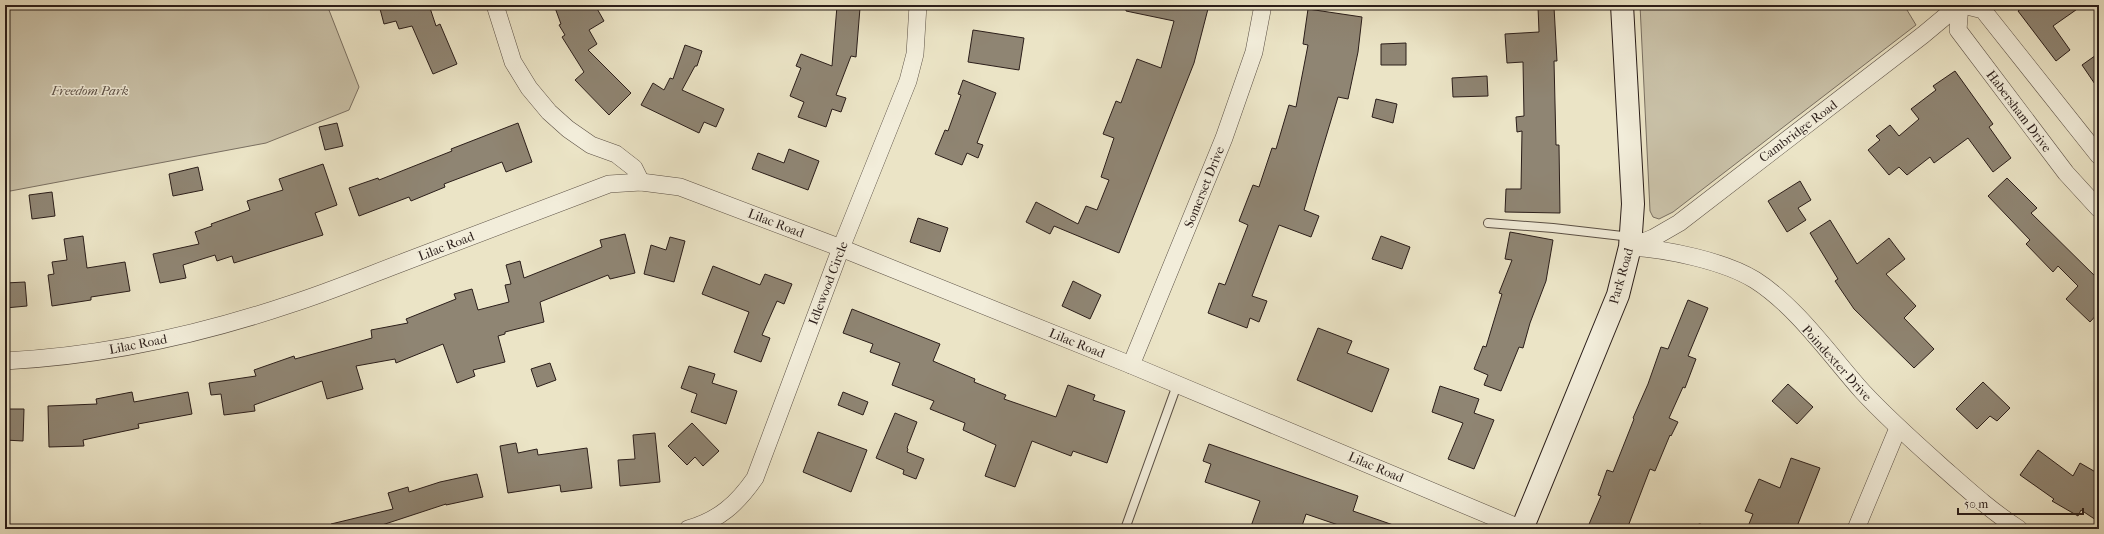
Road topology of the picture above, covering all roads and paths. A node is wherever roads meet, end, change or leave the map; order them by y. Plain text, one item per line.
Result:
1 (495, 5) edge
2 (918, 5) edge
3 (1264, 5) edge
4 (1622, 5) edge
5 (1959, 5) edge
6 (1963, 5) edge
7 (2099, 156) edge
8 (641, 182) junction
9 (2099, 210) edge
10 (1488, 223) dead end
11 (1631, 242) junction
12 (841, 248) junction
13 (5, 361) edge
14 (1132, 365) junction
15 (1177, 386) junction
16 (1898, 428) junction
17 (688, 529) edge
18 (1125, 529) edge
19 (1522, 529) edge
20 (1856, 529) edge
21 (2019, 529) edge

1 - 8 street
2 - 12 street, Idlewood Circle
3 - 14 street, Somerset Drive
4 - 11 main road, Park Road
5 - 9 street, Habersham Drive
5 - 11 street, Cambridge Road
6 - 7 street
8 - 12 street, Lilac Road
8 - 13 street, Lilac Road
10 - 11 lane
11 - 16 street, Poindexter Drive
11 - 19 main road, Park Road
12 - 14 street, Lilac Road
12 - 17 street, Idlewood Circle
14 - 15 street, Lilac Road
15 - 18 lane
15 - 19 street, Lilac Road
16 - 20 street
16 - 21 street, Poindexter Drive

